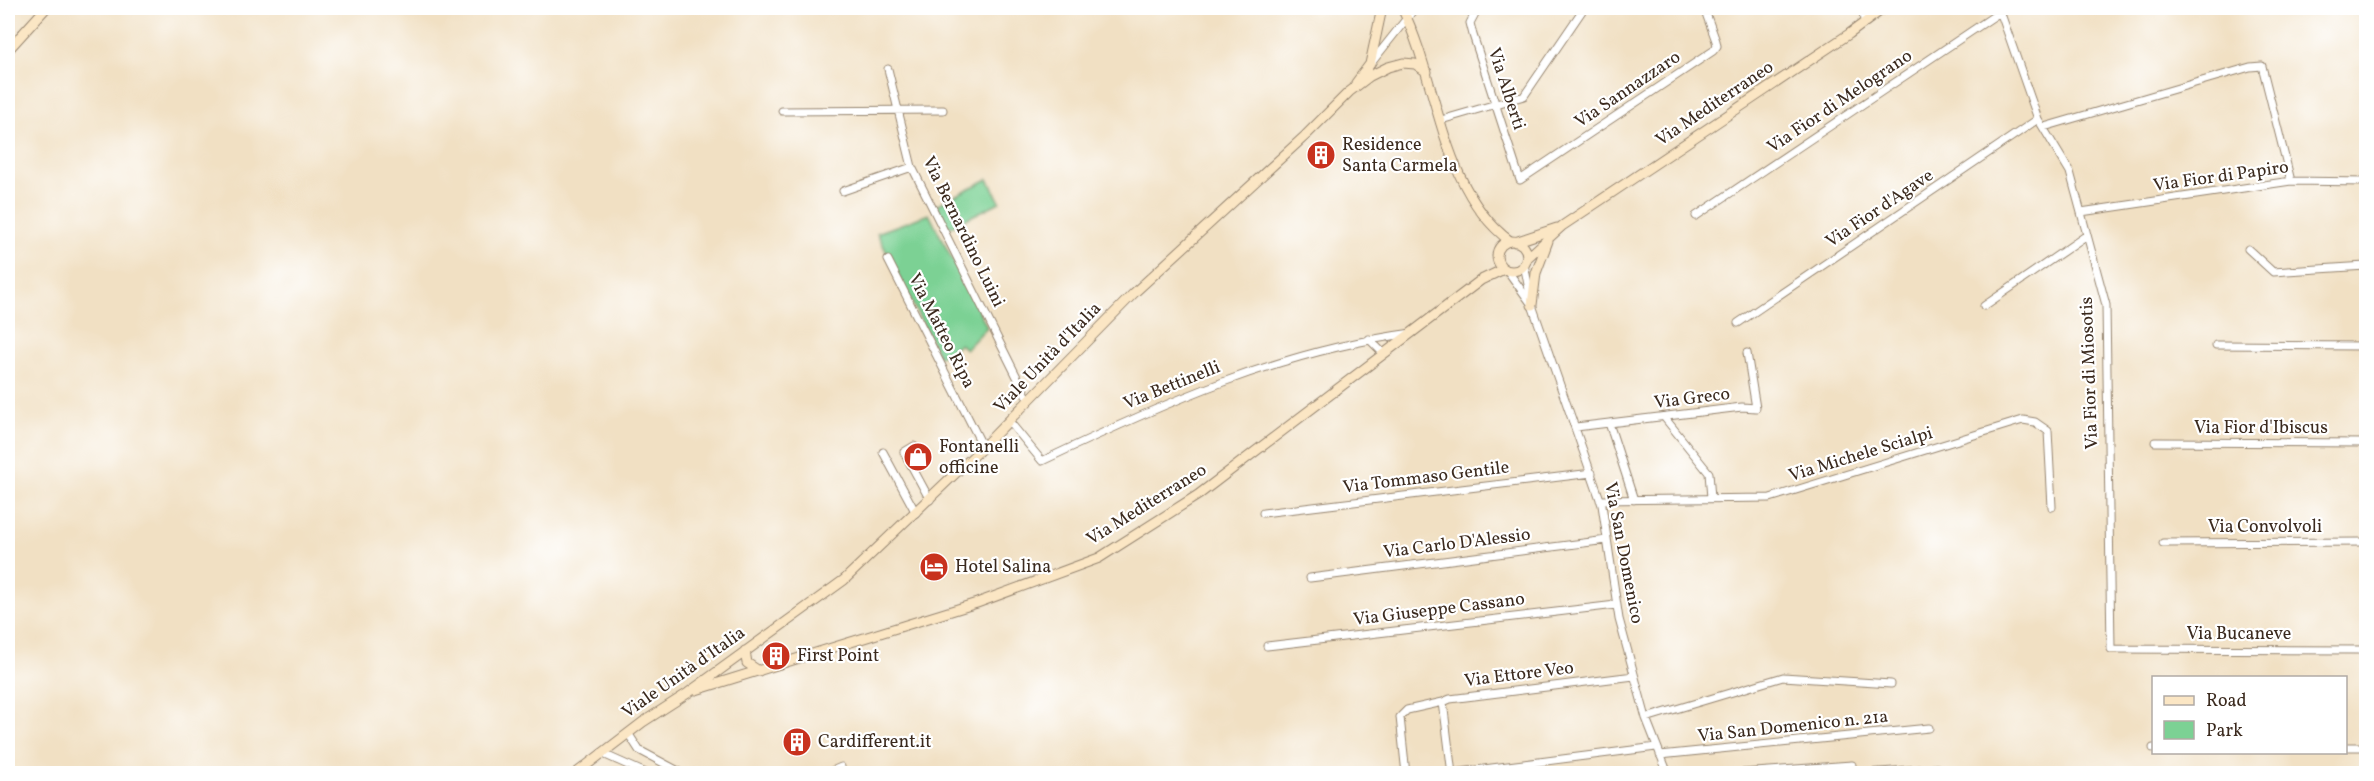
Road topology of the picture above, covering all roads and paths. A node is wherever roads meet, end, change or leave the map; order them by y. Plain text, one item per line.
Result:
1 (46, 8) edge
2 (1382, 8) edge
3 (1402, 8) edge
4 (1415, 8) edge
5 (1478, 8) edge
6 (1584, 8) edge
7 (1704, 8) edge
8 (1863, 8) edge
9 (1884, 8) edge
10 (2000, 10) edge
11 (1408, 18) junction
12 (1864, 23) junction
13 (8, 51) edge
14 (1370, 64) junction
15 (888, 69) dead end
16 (1427, 72) junction
17 (1349, 92) junction
18 (1497, 106) junction
19 (898, 110) junction
20 (943, 110) dead end
21 (782, 111) dead end
22 (2038, 119) junction
23 (1441, 120) junction
24 (2044, 127) junction
25 (912, 167) junction
26 (1520, 180) joint
27 (2291, 181) junction
28 (2367, 182) edge
29 (843, 191) dead end
30 (2081, 212) junction
31 (1696, 216) dead end
32 (1562, 226) junction
33 (2087, 235) junction
34 (1549, 239) junction
35 (1513, 242) junction
36 (2248, 249) dead end
37 (888, 260) dead end
38 (1525, 261) junction
39 (2367, 266) edge
40 (1506, 269) junction
41 (1532, 305) junction
42 (1984, 306) dead end
43 (1738, 323) dead end
44 (1413, 332) junction
45 (1369, 339) junction
46 (2216, 345) dead end
47 (2367, 346) edge
48 (1748, 353) dead end
49 (1384, 354) junction
50 (1029, 401) junction
51 (1664, 417) junction
52 (1009, 422) junction
53 (1609, 423) junction
54 (1576, 427) junction
55 (2155, 442) dead end
56 (2367, 443) edge
57 (914, 446) dead end
58 (983, 447) junction
59 (883, 452) dead end
60 (1592, 473) junction
61 (1711, 498) junction
62 (930, 500) junction
63 (1600, 500) junction
64 (1634, 500) junction
65 (2052, 507) dead end
66 (916, 513) junction
67 (1263, 513) dead end
68 (1607, 540) junction
69 (2367, 542) edge
70 (2163, 543) dead end
71 (1310, 578) dead end
72 (1616, 605) junction
73 (1267, 646) dead end
74 (2110, 648) joint
75 (2367, 650) edge
76 (745, 651) junction
77 (759, 671) junction
78 (1634, 676) junction
79 (1891, 684) dead end
80 (688, 693) junction
81 (1443, 702) junction
82 (1646, 718) junction
83 (1929, 728) dead end
84 (628, 733) junction
85 (1656, 747) junction
86 (2347, 747) edge
87 (2367, 747) edge
88 (601, 753) junction
89 (1659, 755) junction
90 (1852, 765) dead end
91 (841, 767) dead end
92 (1938, 768) dead end
93 (1452, 773) edge
94 (575, 774) edge
95 (648, 774) edge
96 (684, 774) edge
97 (825, 774) edge
98 (1406, 774) edge
99 (1668, 774) edge
100 (1727, 774) edge
101 (1850, 774) edge

1 - 13 main road
2 - 14 main road
3 - 11 main road
4 - 11 street
5 - 18 street, Via Alberti
6 - 18 street
7 - 26 street, Via Sannazzaro
8 - 12 street
9 - 12 main road, Via Mediterraneo
10 - 22 street, Via Fior di Miosotis
10 - 31 street, Via Fior di Melograno
11 - 14 street
11 - 16 main road
12 - 32 main road, Via Mediterraneo
14 - 17 main road
15 - 19 street, Via Bernardino Luini
16 - 17 main road, Viale Unità d'Italia
16 - 23 main road
17 - 50 main road, Viale Unità d'Italia
18 - 23 street
18 - 26 street, Via Alberti
19 - 20 street
19 - 21 street
19 - 25 street, Via Bernardino Luini
22 - 24 street, Via Fior di Miosotis
22 - 43 street, Via Fior d'Agave
23 - 35 main road
24 - 27 street
24 - 30 street, Via Fior di Miosotis
25 - 29 street
25 - 50 street, Via Bernardino Luini
27 - 28 street, Via Fior di Papiro
27 - 30 street, Via Fior di Papiro
30 - 33 street, Via Fior di Miosotis
32 - 34 main road
32 - 35 main road
33 - 42 street
33 - 74 street, Via Fior di Miosotis
34 - 38 main road
34 - 41 main road
35 - 38 main road
35 - 40 main road
36 - 39 street
37 - 58 street, Via Matteo Ripa
38 - 40 main road
38 - 41 street, Via San Domenico
40 - 41 street, Via San Domenico
40 - 44 main road, Via Mediterraneo
41 - 54 street, Via San Domenico
44 - 45 street, Via Bettinelli
44 - 49 main road, Via Mediterraneo
45 - 49 street
45 - 52 street, Via Bettinelli
46 - 47 street
48 - 51 street, Via Greco
49 - 77 main road, Via Mediterraneo
50 - 52 main road, Viale Unità d'Italia
51 - 53 street, Via Greco
51 - 61 street
52 - 58 main road, Viale Unità d'Italia
53 - 54 street, Via Greco
53 - 64 street
54 - 60 street, Via San Domenico
55 - 56 street, Via Fior d'Ibiscus
57 - 62 street
58 - 62 main road, Viale Unità d'Italia
59 - 66 street
60 - 63 street, Via San Domenico
60 - 67 street, Via Tommaso Gentile
61 - 64 street, Via Michele Scialpi
61 - 65 street, Via Michele Scialpi
62 - 66 main road, Viale Unità d'Italia
63 - 64 street, Via Michele Scialpi
63 - 68 street, Via San Domenico
66 - 76 main road, Viale Unità d'Italia
68 - 71 street, Via Carlo D'Alessio
68 - 72 street, Via San Domenico
69 - 70 street, Via Convolvoli
72 - 73 street, Via Giuseppe Cassano
72 - 78 street, Via San Domenico
74 - 75 street, Via Bucaneve
76 - 77 main road
76 - 80 main road, Viale Unità d'Italia
77 - 80 main road, Via Mediterraneo
78 - 81 street, Via Ettore Veo
78 - 82 street, Via San Domenico
79 - 82 street
80 - 84 main road, Viale Unità d'Italia
81 - 93 street, Via Ettore Veo
81 - 98 street
82 - 85 street, Via San Domenico
83 - 89 street, Via San Domenico n. 21a
84 - 88 main road, Viale Unità d'Italia
84 - 96 street
85 - 89 street, Via San Domenico
85 - 93 street
86 - 87 street
88 - 94 main road, Viale Unità d'Italia
88 - 95 street
89 - 99 street, Via San Domenico
90 - 100 street
91 - 97 street
92 - 101 street

